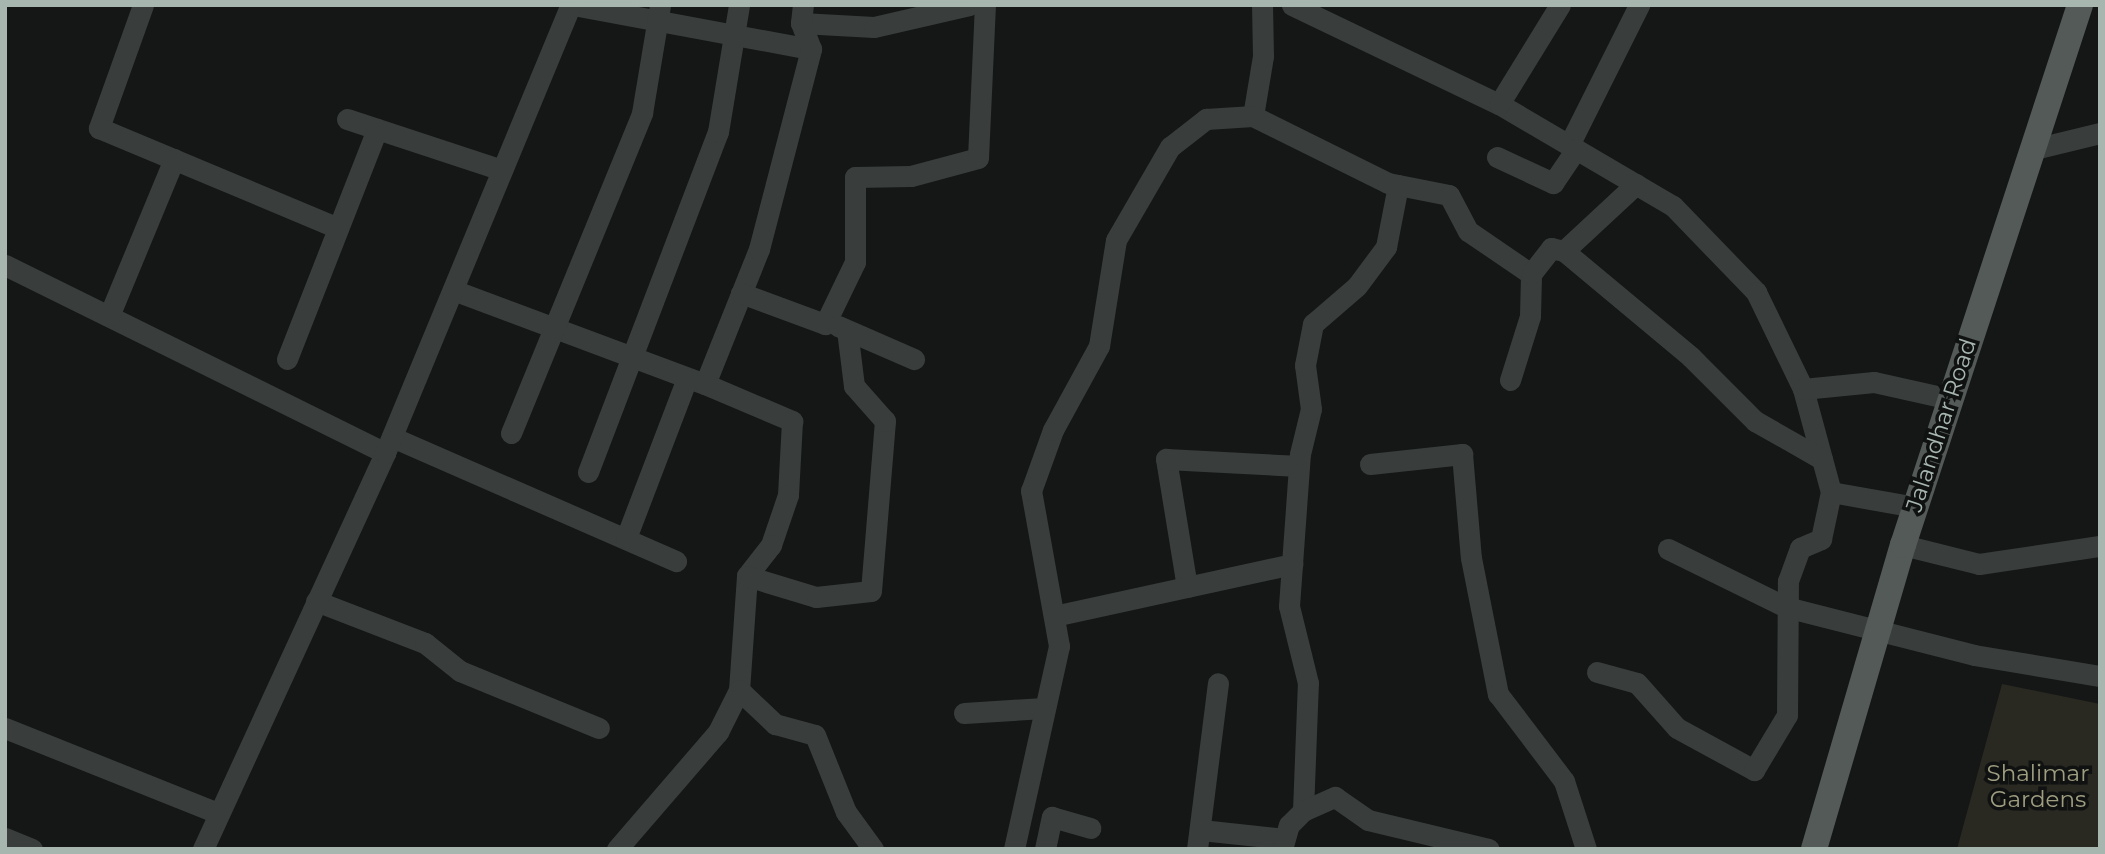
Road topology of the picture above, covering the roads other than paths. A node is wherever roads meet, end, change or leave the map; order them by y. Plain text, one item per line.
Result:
1 (143, 5) edge
2 (572, 5) edge
3 (739, 5) edge
4 (969, 5) edge
5 (985, 5) edge
6 (1262, 5) edge
7 (1292, 5) edge
8 (1560, 5) edge
9 (1639, 5) edge
10 (2080, 5) edge
11 (659, 13) edge
12 (802, 14) edge
13 (733, 34) junction
14 (811, 49) junction
15 (1499, 104) junction
16 (1253, 117) junction
17 (347, 119) dead end
18 (377, 129) junction
19 (2100, 133) edge
20 (1572, 147) junction
21 (2029, 150) junction
22 (1497, 157) dead end
23 (174, 159) junction
24 (502, 170) junction
25 (1636, 184) junction
26 (1398, 185) junction
27 (338, 228) junction
28 (1564, 251) junction
29 (5, 265) edge
30 (1531, 274) junction
31 (453, 290) junction
32 (741, 293) junction
33 (109, 316) junction
34 (826, 321) junction
35 (554, 328) junction
36 (847, 330) junction
37 (634, 358) junction
38 (287, 359) dead end
39 (914, 359) dead end
40 (1510, 380) dead end
41 (696, 381) junction
42 (1803, 389) junction
43 (1950, 399) junction
44 (511, 433) dead end
45 (388, 445) junction
46 (1822, 458) junction
47 (1370, 464) dead end
48 (1299, 466) junction
49 (588, 472) dead end
50 (1831, 492) junction
51 (1916, 507) junction
52 (626, 538) junction
53 (1903, 545) junction
54 (2100, 546) edge
55 (1668, 549) dead end
56 (676, 561) dead end
57 (1292, 564) junction
58 (747, 576) junction
59 (1187, 587) junction
60 (316, 601) junction
61 (1786, 607) junction
62 (1054, 616) junction
63 (1876, 631) junction
64 (1597, 672) dead end
65 (2100, 676) edge
66 (1218, 683) dead end
67 (739, 690) junction
68 (1044, 708) junction
69 (964, 713) dead end
70 (599, 728) dead end
71 (7, 733) edge
72 (1303, 811) junction
73 (218, 813) junction
74 (1090, 828) dead end
75 (5, 838) edge
76 (1199, 839) edge
77 (1283, 844) edge
78 (32, 849) edge
79 (203, 849) edge
80 (617, 849) edge
81 (873, 849) edge
82 (1014, 849) edge
83 (1045, 849) edge
84 (1489, 849) edge
85 (1586, 849) edge
86 (1814, 849) edge

1 - 23 street
2 - 11 street
2 - 24 street
3 - 13 street
4 - 12 street
5 - 34 street
6 - 16 street
7 - 15 street
8 - 15 street
9 - 20 street
10 - 21 main road, Jalandhar Road
11 - 13 street
11 - 35 street
12 - 14 street
13 - 14 street
13 - 37 street
14 - 32 street
15 - 20 street
16 - 26 street
16 - 62 street
17 - 18 street
18 - 24 street
18 - 27 street
19 - 21 street
20 - 22 street
20 - 25 street
21 - 43 main road, Jalandhar Road
23 - 27 street
23 - 33 street
24 - 31 street
25 - 28 street
25 - 42 street
26 - 30 street
26 - 48 street
27 - 38 street
28 - 30 street
28 - 46 street
29 - 33 street
30 - 40 street
31 - 35 street
31 - 45 street
32 - 34 street
32 - 41 street
33 - 45 street
34 - 36 street
35 - 37 street
35 - 44 street
36 - 39 street
36 - 58 street
37 - 41 street
37 - 49 street
41 - 52 street
41 - 58 street
42 - 43 street
42 - 46 street
43 - 51 main road, Jalandhar Road
45 - 52 street
45 - 60 street
46 - 50 street
47 - 85 street
48 - 57 street
48 - 59 street
50 - 51 street
50 - 61 street
51 - 53 main road, Jalandhar Road
52 - 56 street
53 - 54 street
53 - 63 main road, Jalandhar Road
55 - 61 street
57 - 59 street
57 - 72 street
58 - 67 street
59 - 62 street
60 - 70 street
60 - 73 street
61 - 63 street
61 - 64 street
62 - 68 street
63 - 65 street
63 - 86 main road, Jalandhar Road
66 - 76 street
67 - 80 street
67 - 81 street
68 - 69 street
68 - 82 street
71 - 73 street
72 - 77 street
72 - 84 street
73 - 79 street
74 - 83 street
75 - 78 street
76 - 77 street

